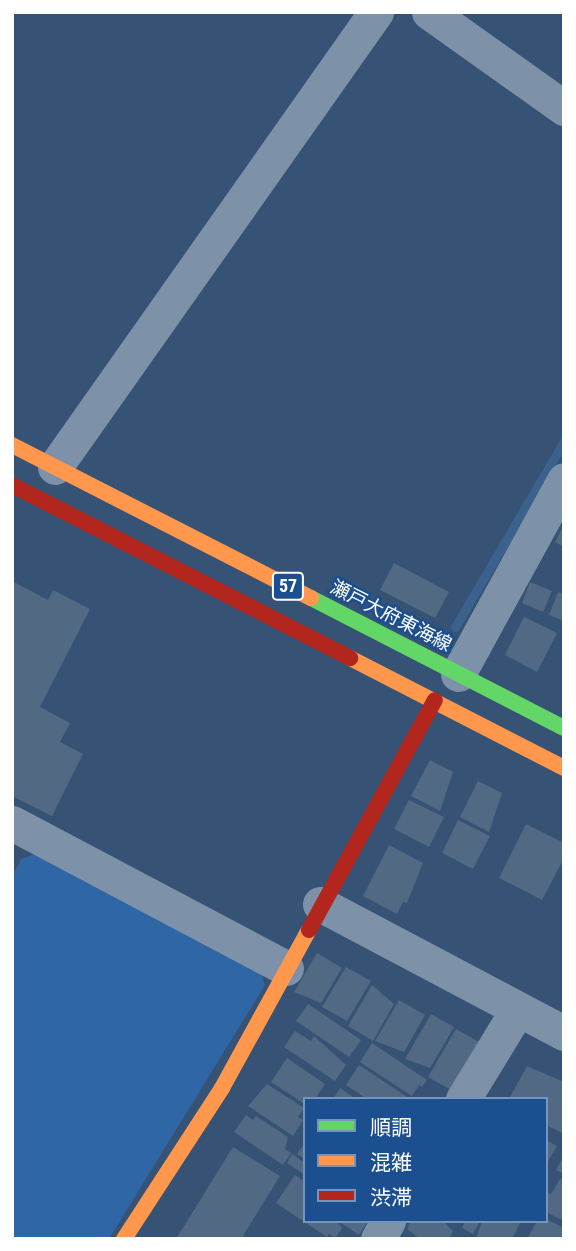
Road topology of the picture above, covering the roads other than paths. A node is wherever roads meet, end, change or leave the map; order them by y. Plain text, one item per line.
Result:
1 (376, 12) edge
2 (429, 12) edge
3 (564, 108) edge
4 (12, 444) edge
5 (55, 467) junction
6 (564, 480) edge
7 (12, 485) edge
8 (458, 674) junction
9 (435, 700) junction
10 (564, 728) edge
11 (564, 768) edge
12 (17, 837) edge
13 (320, 904) junction
14 (286, 968) junction
15 (519, 1009) junction
16 (564, 1033) edge
17 (464, 1097) edge
18 (387, 1223) edge
19 (124, 1239) edge
20 (378, 1239) edge

1 - 5 street
2 - 3 street
4 - 5 main road, 瀬戸大府東海線 / 57
5 - 8 main road, 瀬戸大府東海線 / 57
6 - 8 street
7 - 9 main road, 57
8 - 10 main road, 瀬戸大府東海線 / 57
9 - 11 main road, 57
9 - 13 main road
12 - 14 street
13 - 14 main road
13 - 15 street
14 - 19 main road
15 - 16 street
15 - 17 street
18 - 20 street

